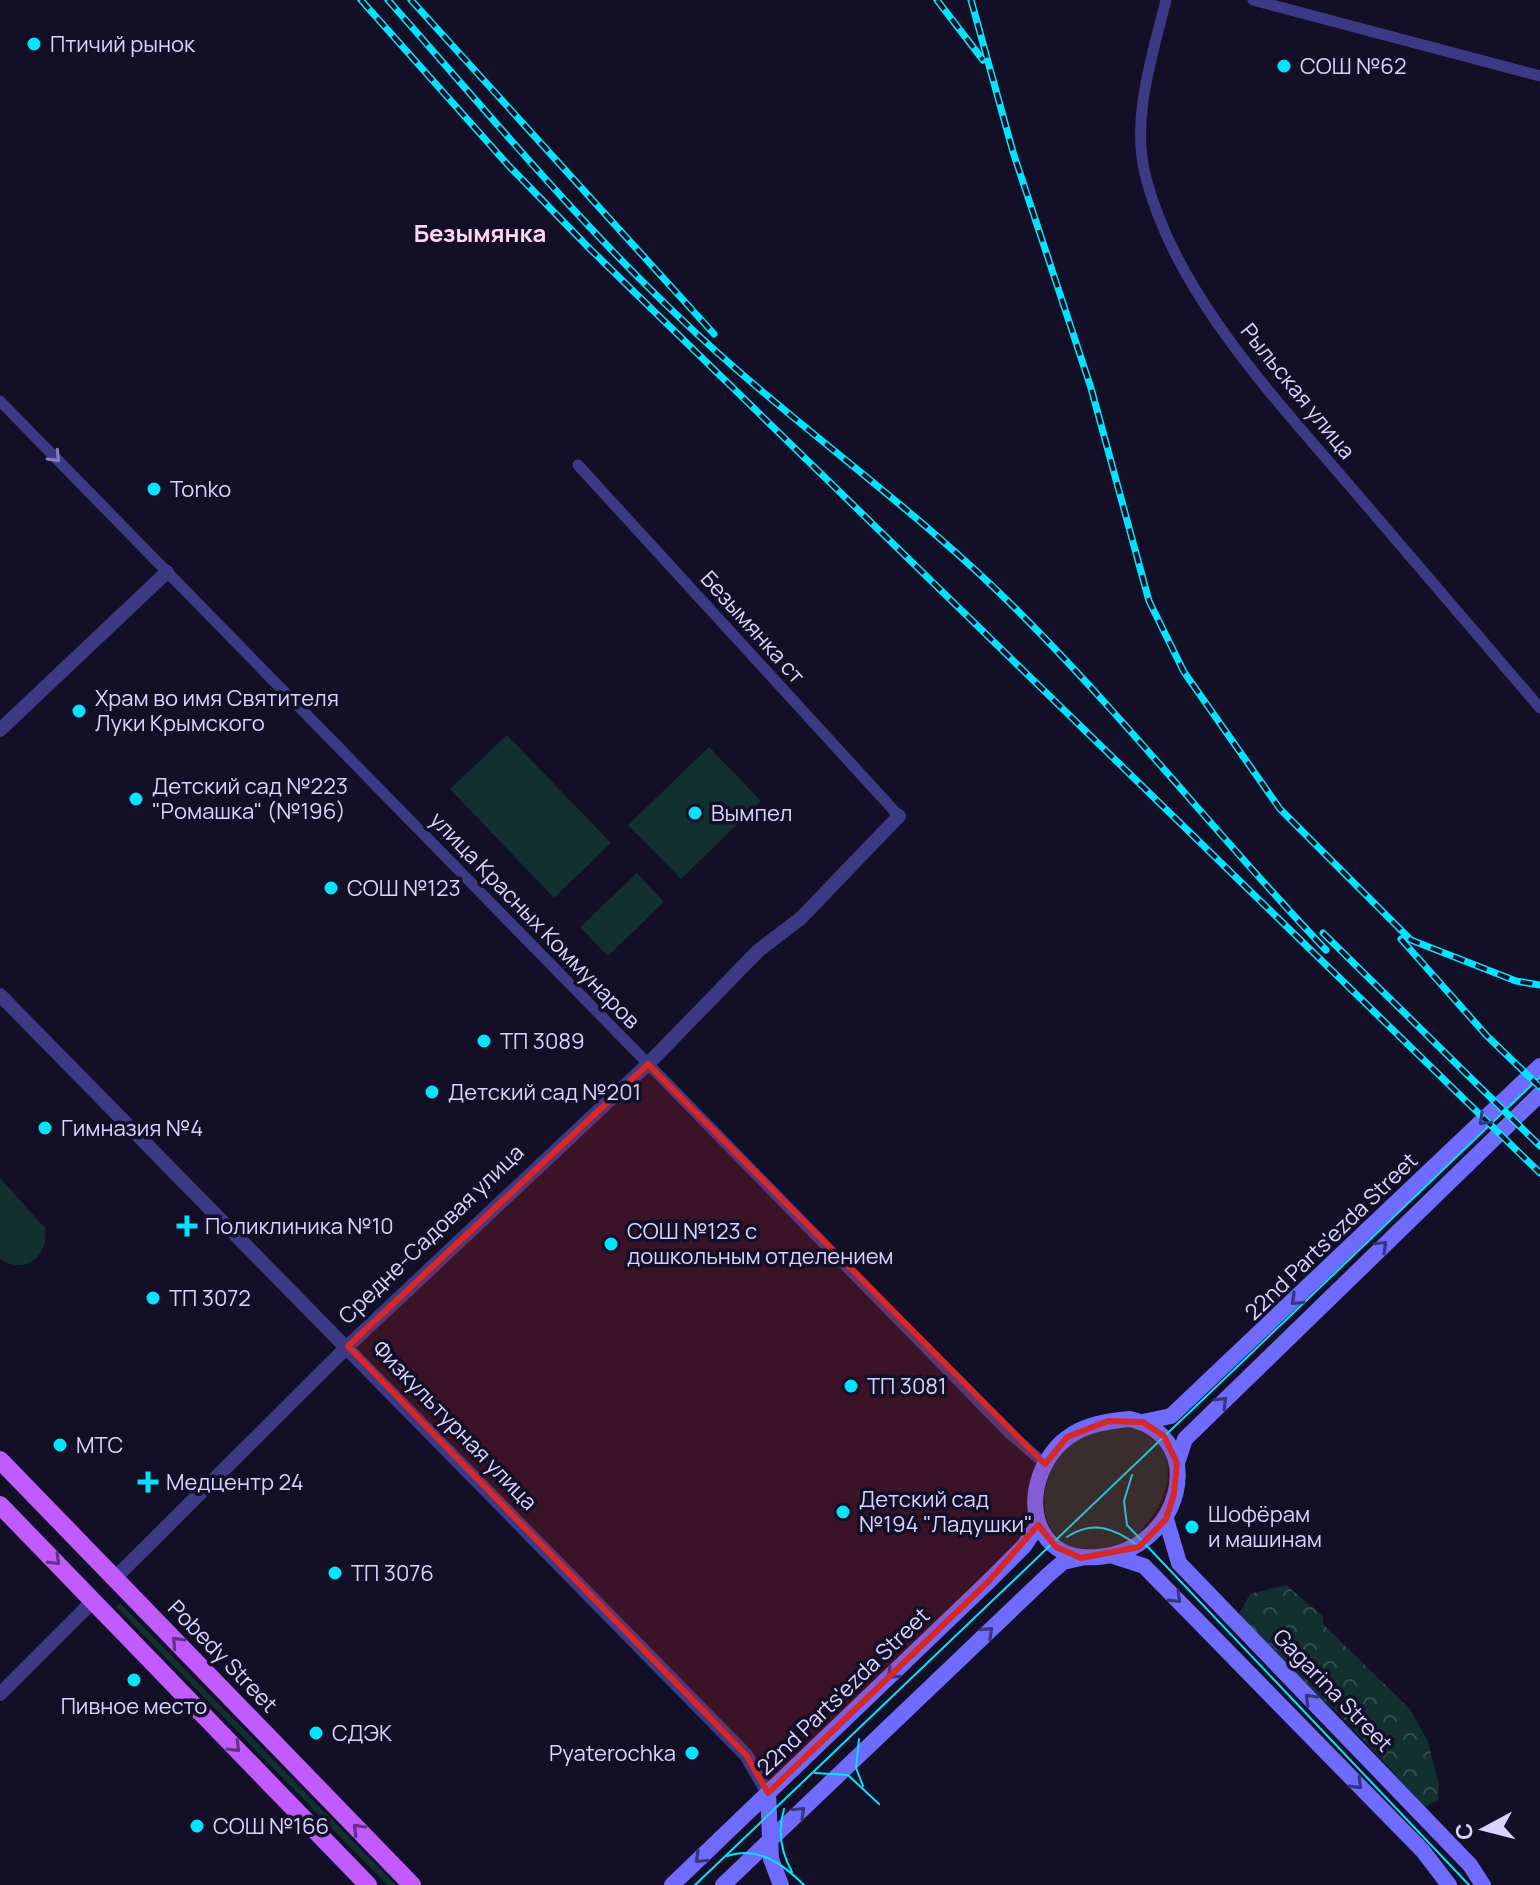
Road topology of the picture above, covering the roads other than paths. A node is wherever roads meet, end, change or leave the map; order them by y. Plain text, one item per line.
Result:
1 (1166, 0) edge
2 (1253, 0) edge
3 (1540, 76) edge
4 (0, 401) edge
5 (578, 465) dead end
6 (167, 572) junction
7 (1540, 708) edge
8 (0, 730) edge
9 (899, 816) joint
10 (0, 995) edge
11 (648, 1064) junction
12 (1540, 1066) edge
13 (1540, 1094) edge
14 (348, 1346) junction
15 (1143, 1422) junction
16 (0, 1460) edge
17 (1177, 1463) junction
18 (1045, 1464) junction
19 (0, 1505) edge
20 (1166, 1519) junction
21 (1039, 1524) junction
22 (1113, 1556) junction
23 (1081, 1558) junction
24 (115, 1578) junction
25 (94, 1600) junction
26 (0, 1694) edge
27 (768, 1793) junction
28 (770, 1841) junction
29 (368, 1885) edge
30 (412, 1885) edge
31 (672, 1885) edge
32 (723, 1885) edge
33 (781, 1885) edge
34 (1449, 1885) edge
35 (1483, 1885) edge

1 - 7 street, Рыльская улица
2 - 3 street
4 -> 6 street, улица Красных Коммунаров
5 - 9 street, Безымянка ст
6 - 8 street
6 - 11 street, улица Красных Коммунаров
9 - 11 street, Средне-Садовая улица
10 - 14 street, Физкультурная улица
11 - 14 street, Средне-Садовая улица
11 - 18 street, улица Красных Коммунаров
12 -> 15 main road, 22nd Parts'ezda Street
17 -> 13 main road, 22nd Parts'ezda Street
14 - 24 street, Средне-Садовая улица
14 - 27 street, Физкультурная улица
15 - 17 main road
15 - 18 main road
16 - 24 main road, Pobedy Street
17 - 20 main road
18 - 21 main road
19 -> 25 main road
20 - 22 main road
35 -> 20 main road, Gagarina Street
21 - 23 main road
21 -> 27 main road, 22nd Parts'ezda Street
22 - 23 main road
22 -> 34 main road
28 -> 23 main road
24 - 25 main road, Средне-Садовая улица
30 -> 24 main road, Pobedy Street
25 - 26 street, Средне-Садовая улица
25 -> 29 main road
27 - 28 main road, Физкультурная улица
27 -> 31 main road, 22nd Parts'ezda Street
28 - 32 main road
28 - 33 main road, Физкультурная улица

